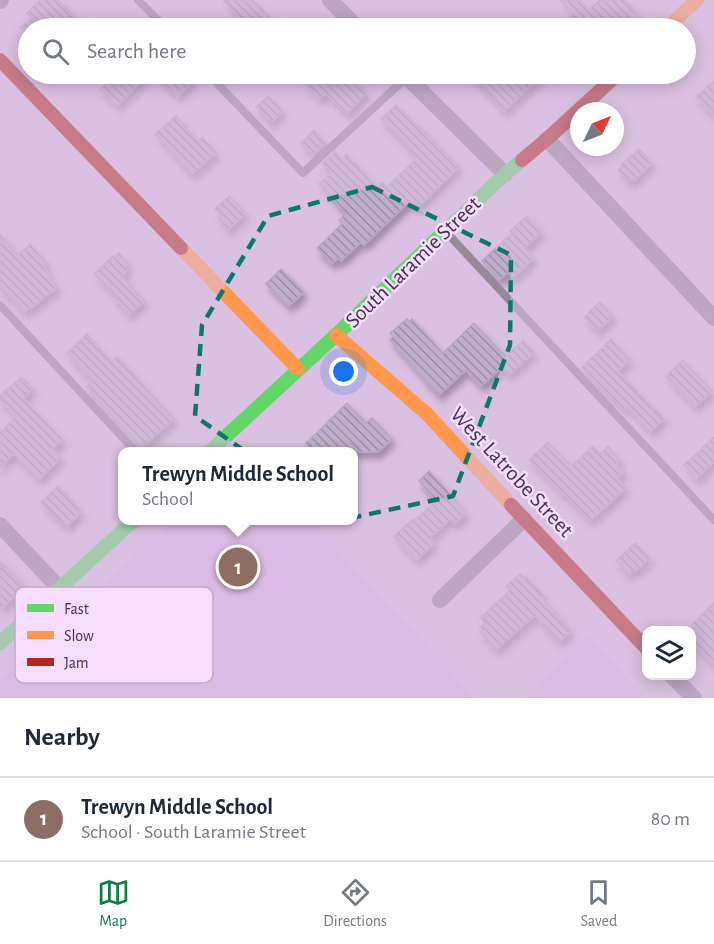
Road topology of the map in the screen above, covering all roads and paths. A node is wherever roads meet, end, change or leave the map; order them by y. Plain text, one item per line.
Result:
1 (138, 0) edge
2 (330, 0) edge
3 (697, 0) edge
4 (156, 18) edge
5 (348, 18) edge
6 (678, 18) edge
7 (0, 60) edge
8 (18, 79) edge
9 (23, 84) edge
10 (218, 84) edge
11 (396, 84) edge
12 (414, 84) edge
13 (607, 84) edge
14 (547, 140) junction
15 (504, 174) junction
16 (445, 231) junction
17 (0, 305) edge
18 (714, 318) edge
19 (336, 335) junction
20 (298, 369) junction
21 (131, 447) edge
22 (214, 447) edge
23 (524, 519) junction
24 (714, 520) edge
25 (0, 525) edge
26 (129, 525) edge
27 (58, 587) edge
28 (62, 587) edge
29 (440, 600) dead end
30 (15, 630) edge
31 (0, 643) edge
32 (642, 644) edge
33 (677, 680) edge
34 (694, 698) edge

1 - 4 lane
2 - 5 street
3 - 6 street
7 - 8 street
9 - 20 street
10 - 11 lane
12 - 15 street
13 - 14 street, South Laramie Street
14 - 15 street, South Laramie Street
14 - 18 street
15 - 16 street, South Laramie Street
16 - 19 street, South Laramie Street
16 - 24 lane
17 - 21 lane
19 - 20 street, South Laramie Street
19 - 23 street, West Latrobe Street
20 - 22 street, South Laramie Street
23 - 29 street
23 - 32 street, West Latrobe Street
25 - 27 street
26 - 28 street
30 - 31 street
33 - 34 street

